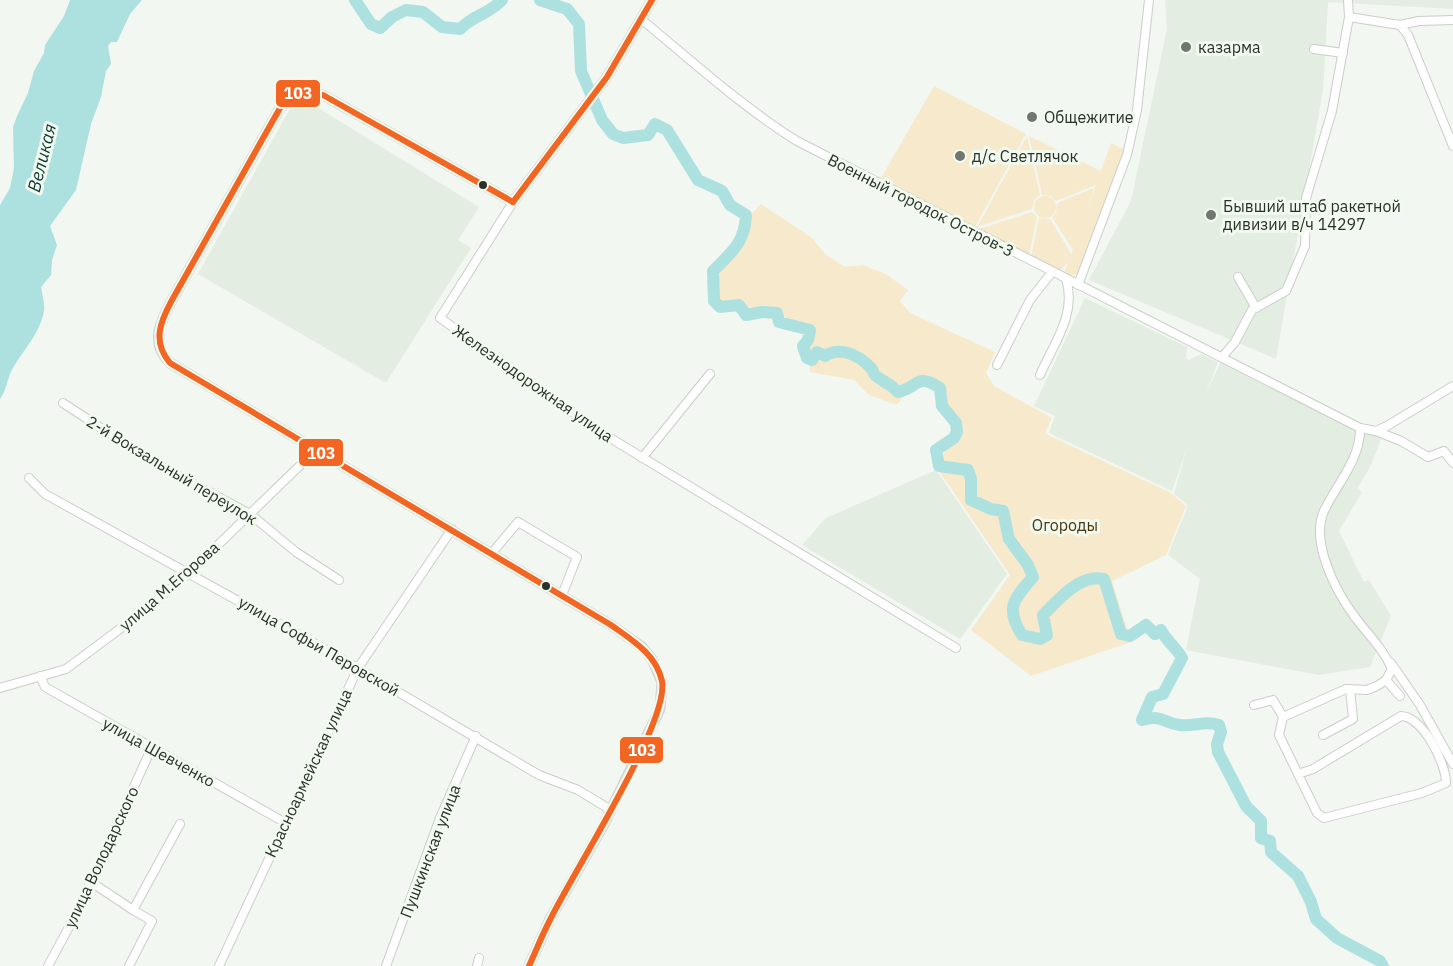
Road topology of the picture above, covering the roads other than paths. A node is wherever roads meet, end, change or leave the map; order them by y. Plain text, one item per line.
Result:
1 (652, 0) edge
2 (1149, 0) edge
3 (1348, 0) edge
4 (1349, 17) junction
5 (641, 19) junction
6 (1453, 21) edge
7 (1400, 25) junction
8 (1314, 49) dead end
9 (1343, 52) junction
10 (1453, 146) edge
11 (513, 202) junction
12 (1052, 272) junction
13 (1238, 277) dead end
14 (1066, 279) junction
15 (1078, 285) junction
16 (1256, 308) junction
17 (1222, 357) junction
18 (997, 365) dead end
19 (710, 374) dead end
20 (1040, 375) dead end
21 (1453, 386) edge
22 (63, 403) dead end
23 (1360, 428) junction
24 (1376, 431) junction
25 (316, 450) junction
26 (642, 458) junction
27 (1453, 463) edge
28 (29, 478) dead end
29 (250, 514) junction
30 (452, 529) junction
31 (492, 553) junction
32 (190, 572) junction
33 (339, 579) dead end
34 (562, 595) junction
35 (956, 648) dead end
36 (1388, 660) junction
37 (358, 668) junction
38 (40, 676) junction
39 (1386, 680) junction
40 (0, 688) edge
41 (1350, 689) junction
42 (1400, 696) dead end
43 (1254, 705) dead end
44 (1420, 705) junction
45 (1401, 716) junction
46 (1283, 717) junction
47 (1323, 735) dead end
48 (476, 736) junction
49 (152, 747) junction
50 (1453, 764) edge
51 (1298, 774) junction
52 (1449, 782) edge
53 (611, 810) junction
54 (284, 822) junction
55 (180, 824) dead end
56 (91, 882) junction
57 (133, 910) junction
58 (48, 966) edge
59 (129, 966) edge
60 (219, 966) edge
61 (387, 966) edge
62 (529, 966) edge

1 - 5 main road
2 - 15 street
3 - 4 street
4 - 7 street
4 - 9 street
5 - 11 main road
5 - 12 street, Военный городок Остров-3
6 - 7 street
7 - 10 street
8 - 9 street
9 - 16 street
11 - 25 main road
11 - 26 street, Железнодорожная улица
12 - 14 street, Военный городок Остров-3
12 - 18 street
13 - 16 street
14 - 15 street, Военный городок Остров-3
14 - 20 street
15 - 17 street, Военный городок Остров-3
16 - 17 street
17 - 23 street, Военный городок Остров-3
19 - 26 street
21 - 24 street
22 - 29 street, 2-й Вокзальный переулок
23 - 24 street, Военный городок Остров-3
23 - 36 street
24 - 27 street, Военный городок Остров-3
25 - 29 street, улица М.Егорова
25 - 30 main road
26 - 35 street, Железнодорожная улица
28 - 32 street, улица Софьи Перовской
29 - 32 street, улица М.Егорова
29 - 33 street, 2-й Вокзальный переулок
30 - 31 main road
30 - 37 street, Красноармейская улица
31 - 34 main road
31 - 34 street
32 - 37 street, улица Софьи Перовской
32 - 38 street, улица М.Егорова
34 - 53 main road
36 - 39 street
36 - 44 street
37 - 48 street, улица Софьи Перовской
37 - 54 street, Красноармейская улица
38 - 40 street, улица М.Егорова
38 - 49 street, улица Шевченко
39 - 41 street
39 - 42 street
41 - 46 street
41 - 47 street
43 - 46 street
44 - 45 street
44 - 50 street
45 - 51 street
45 - 52 street
46 - 51 street
48 - 53 street, улица Софьи Перовской
48 - 61 street, Пушкинская улица
49 - 54 street, улица Шевченко
49 - 56 street, улица Володарского
51 - 52 street
53 - 62 main road
54 - 60 street, Красноармейская улица
55 - 57 street
56 - 57 street
56 - 58 street, улица Володарского
57 - 59 street

